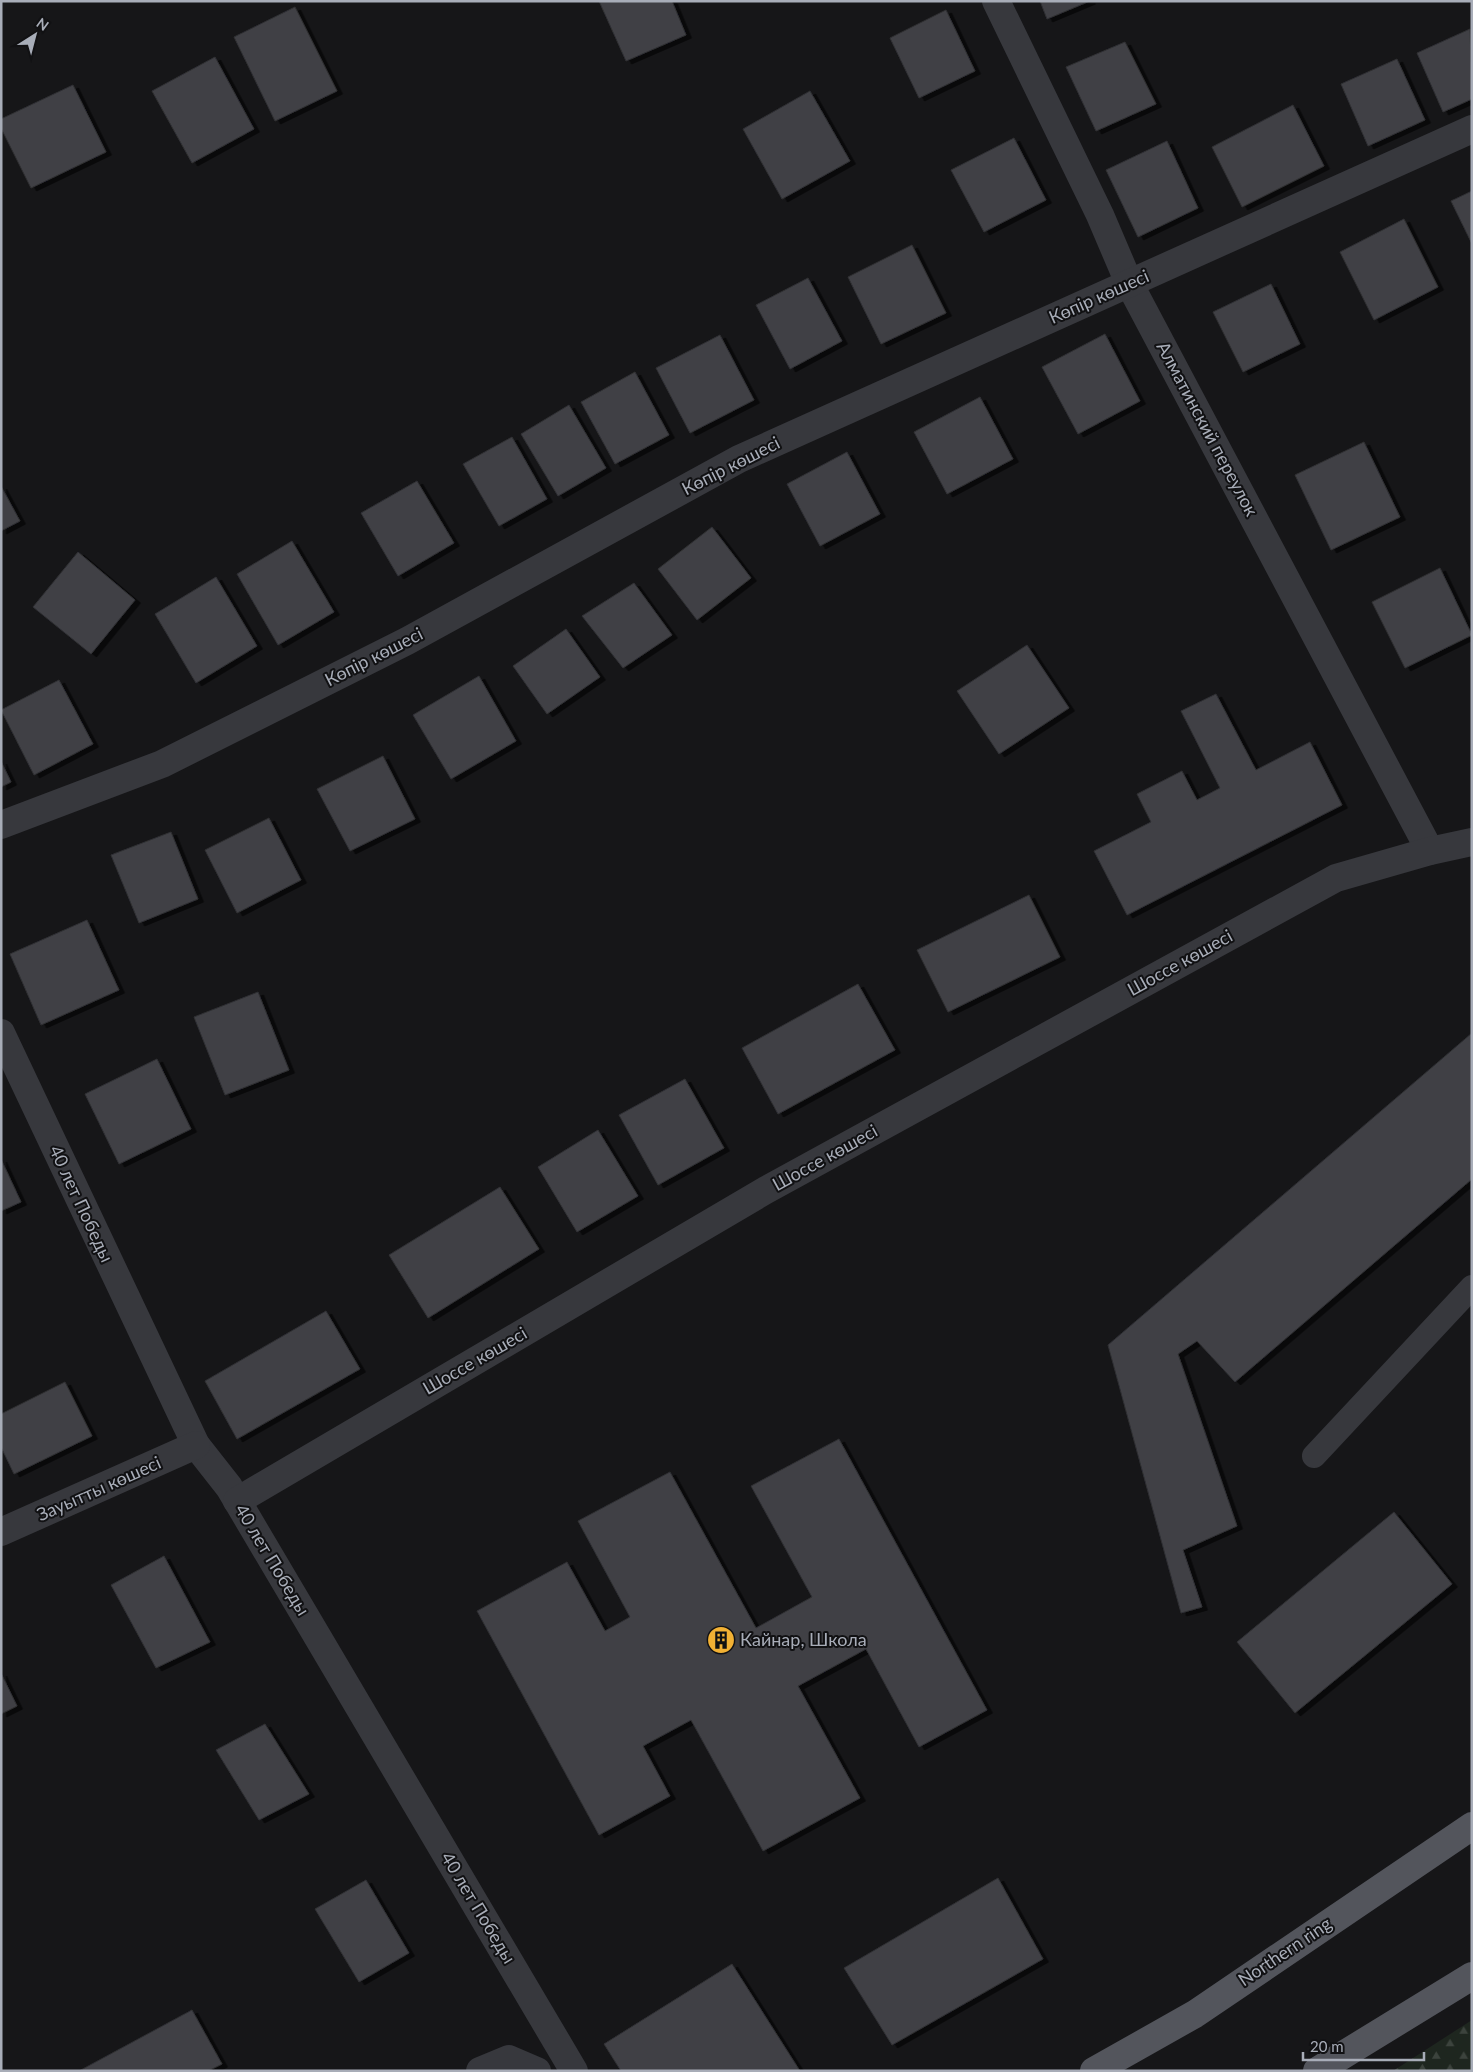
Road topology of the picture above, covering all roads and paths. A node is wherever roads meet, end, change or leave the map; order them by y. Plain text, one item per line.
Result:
1 (996, 1) edge
2 (1472, 129) edge
3 (1129, 283) junction
4 (1, 825) edge
5 (1472, 842) edge
6 (1430, 851) junction
7 (1, 1033) edge
8 (1472, 1287) edge
9 (196, 1445) junction
10 (1314, 1456) dead end
11 (237, 1501) junction
12 (1, 1532) edge
13 (1472, 1826) edge
14 (1472, 1976) edge
15 (480, 2071) edge
16 (537, 2071) edge
17 (574, 2071) edge
18 (1094, 2071) edge
19 (1317, 2071) edge

1 - 3 street, Алматинский переулок
2 - 3 street, Көпір көшесі
3 - 4 street, Көпір көшесі
3 - 6 street, Алматинский переулок
5 - 6 street, Шоссе көшесі
6 - 11 street, Шоссе көшесі
7 - 9 street, 40 лет Победы
8 - 10 lane
9 - 11 street, 40 лет Победы
9 - 12 street, Зауытты көшесі
11 - 17 street, 40 лет Победы
13 - 18 main road, Northern ring
14 - 19 main road
15 - 16 street

